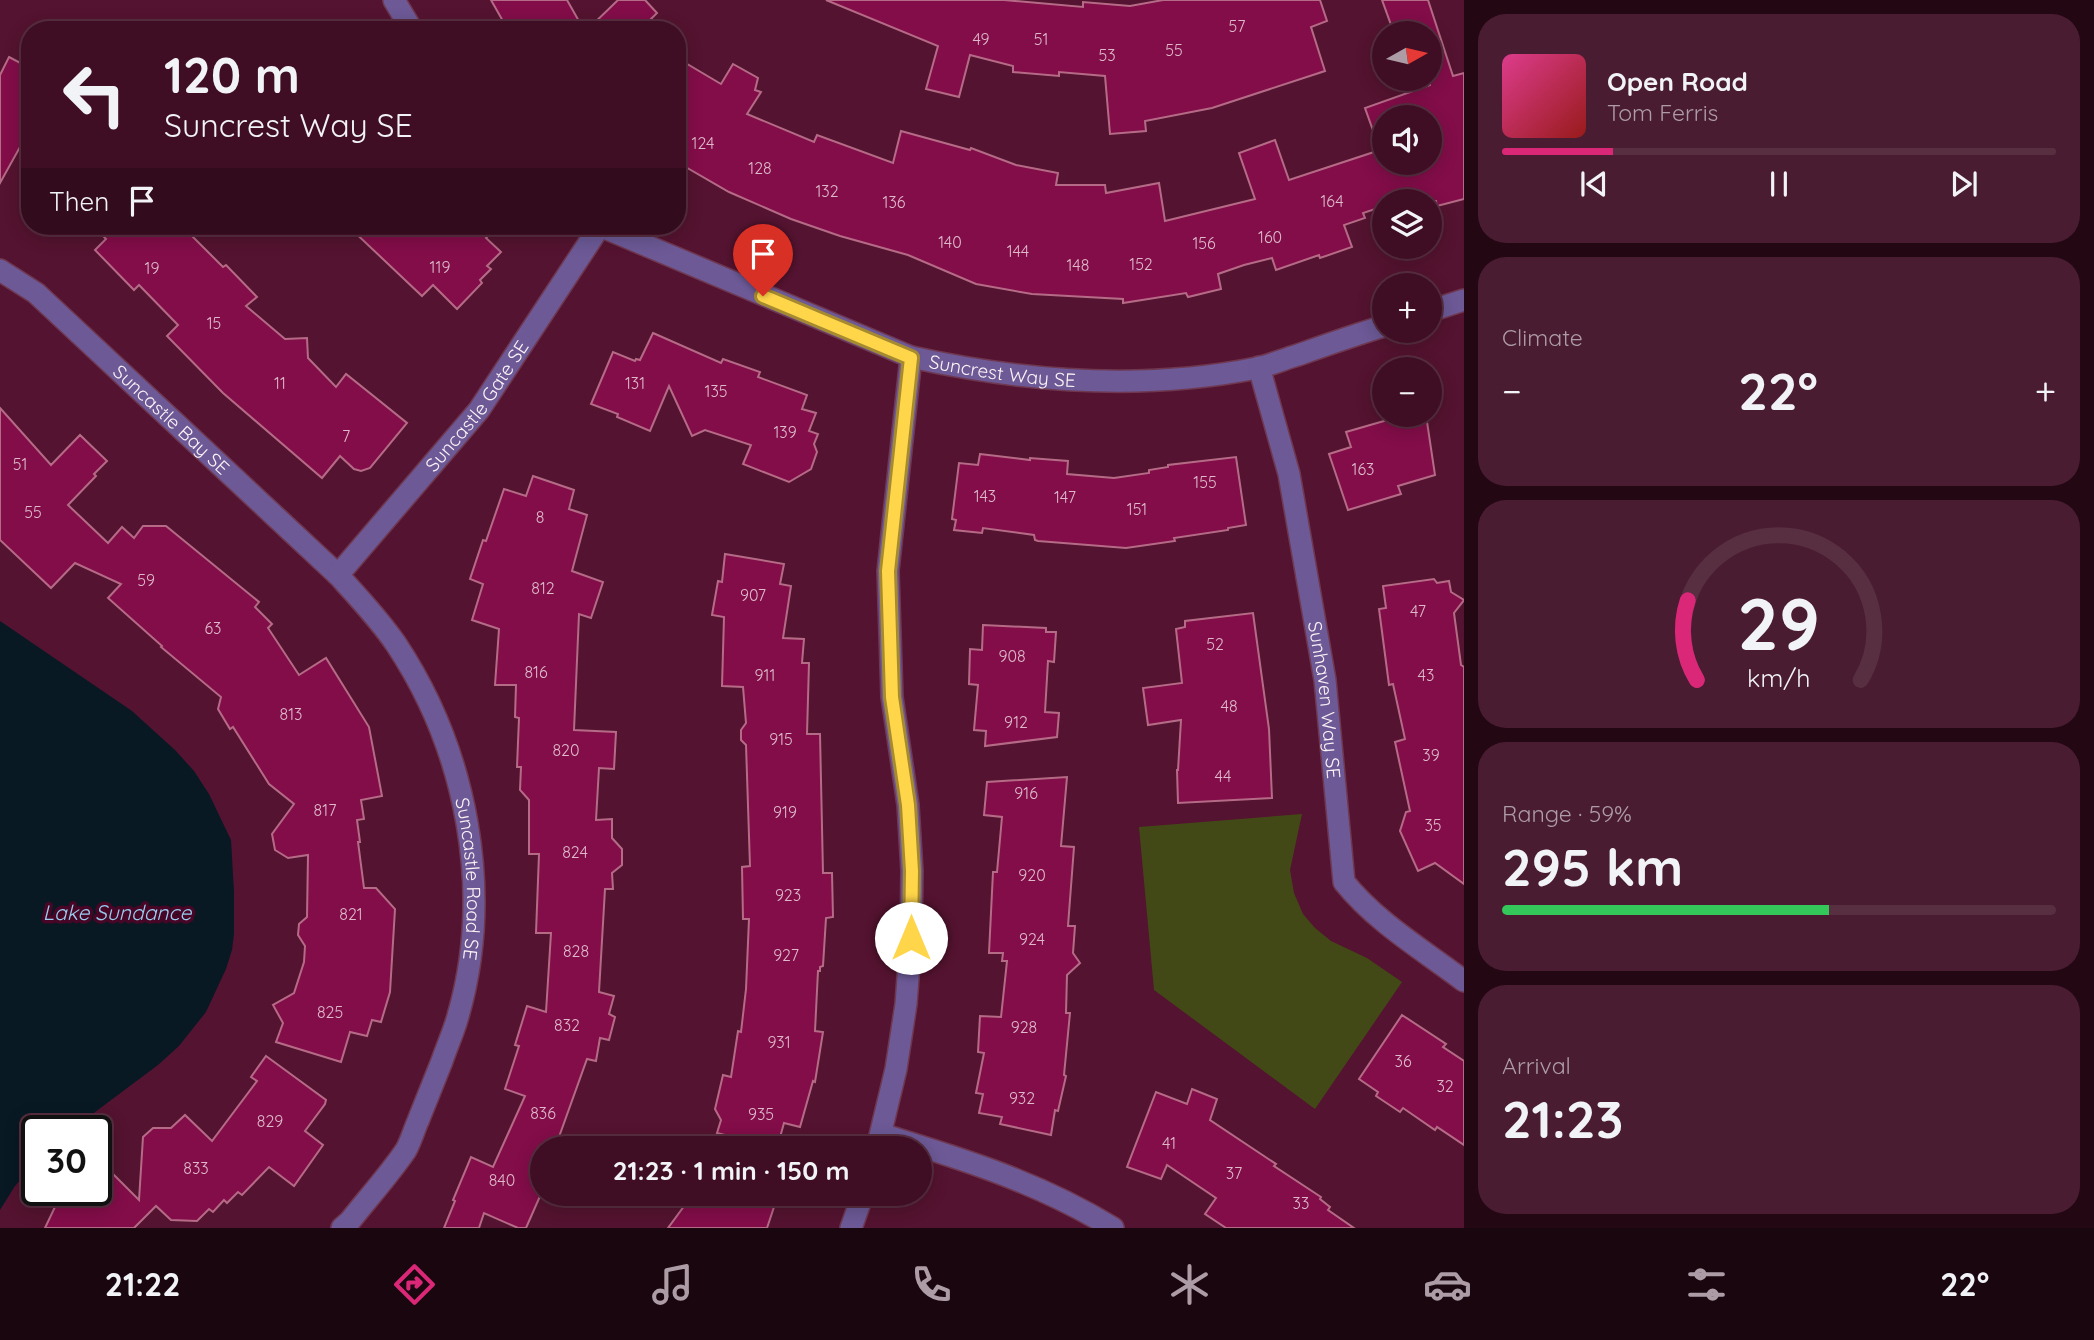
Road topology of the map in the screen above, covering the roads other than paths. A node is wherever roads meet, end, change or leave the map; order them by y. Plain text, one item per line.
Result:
1 (394, 0) edge
2 (407, 21) edge
3 (594, 235) edge
4 (621, 235) edge
5 (0, 270) edge
6 (1464, 300) edge
7 (1442, 307) edge
8 (1372, 330) edge
9 (911, 358) junction
10 (1259, 367) junction
11 (338, 575) junction
12 (1464, 981) edge
13 (880, 1136) edge
14 (932, 1156) edge
15 (859, 1206) edge
16 (342, 1228) edge
17 (851, 1228) edge
18 (1113, 1228) edge

1 - 2 street
3 - 11 street, Suncastle Gate SE
4 - 9 street, Suncrest Way SE
5 - 11 street, Suncastle Bay SE
6 - 7 street
8 - 10 street, Suncrest Way SE
9 - 10 street, Suncrest Way SE
9 - 13 street
10 - 12 street, Sunhaven Way SE
11 - 16 street, Suncastle Road SE
14 - 18 street
15 - 17 street

